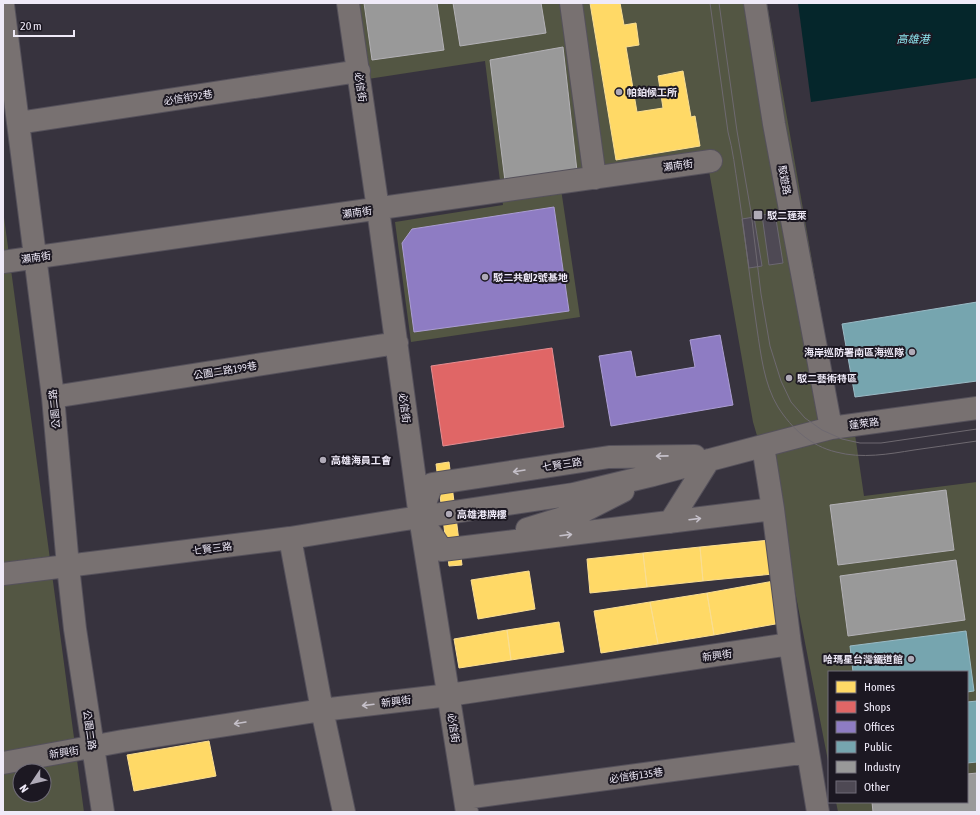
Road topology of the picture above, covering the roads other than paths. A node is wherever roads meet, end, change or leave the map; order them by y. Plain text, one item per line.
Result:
1 (348, 3) edge
2 (571, 3) edge
3 (755, 3) edge
4 (3, 5) edge
5 (359, 71) junction
6 (18, 123) junction
7 (711, 160) dead end
8 (595, 178) junction
9 (378, 209) junction
10 (35, 257) junction
11 (3, 262) edge
12 (397, 343) junction
13 (53, 397) junction
14 (977, 408) edge
15 (830, 428) junction
16 (758, 447) junction
17 (719, 458) junction
18 (653, 475) junction
19 (773, 509) junction
20 (420, 517) junction
21 (670, 522) junction
22 (290, 538) junction
23 (466, 547) junction
24 (68, 566) junction
25 (3, 574) edge
26 (790, 644) junction
27 (449, 695) junction
28 (322, 710) junction
29 (92, 747) junction
30 (808, 752) junction
31 (3, 763) edge
32 (466, 805) edge
33 (103, 812) edge
34 (344, 812) edge
35 (818, 812) edge

1 - 5 street, 必信街
2 - 8 street
3 - 15 street, 駁遊路
4 - 6 street, 公園二路
5 - 6 street, 必信街92巷
5 - 9 street, 必信街
6 - 10 street, 公園二路
7 - 8 street, 瀨南街
8 - 9 street, 瀨南街
9 - 10 street, 瀨南街
9 - 12 street, 必信街
10 - 11 street, 瀨南街
10 - 13 street, 公園二路
12 - 13 street, 公園二路199巷
12 - 20 street, 必信街
13 - 24 street, 公園二路
14 - 15 street, 蓬萊路
15 - 16 street, 蓬萊路
16 - 17 street, 七賢三路
16 - 19 street
17 - 18 street, 七賢三路
17 -> 20 street, 七賢三路
17 - 21 street
18 - 20 street, 七賢三路
18 - 23 street, 七賢三路
21 -> 19 street, 七賢三路
19 - 26 street
20 - 22 street, 七賢三路
20 - 23 street, 七賢三路
20 - 27 street, 必信街
23 -> 21 street, 七賢三路
22 - 24 street, 七賢三路
22 - 28 street
24 - 25 street, 七賢三路
24 - 29 street, 公園二路
26 - 27 street, 新興街
26 - 30 street
27 -> 28 street, 新興街
27 - 32 street, 必信街
28 -> 29 street, 新興街
28 - 34 street
29 - 31 street, 新興街
29 - 33 street, 公園二路
30 - 32 street, 必信街135巷
30 - 35 street

